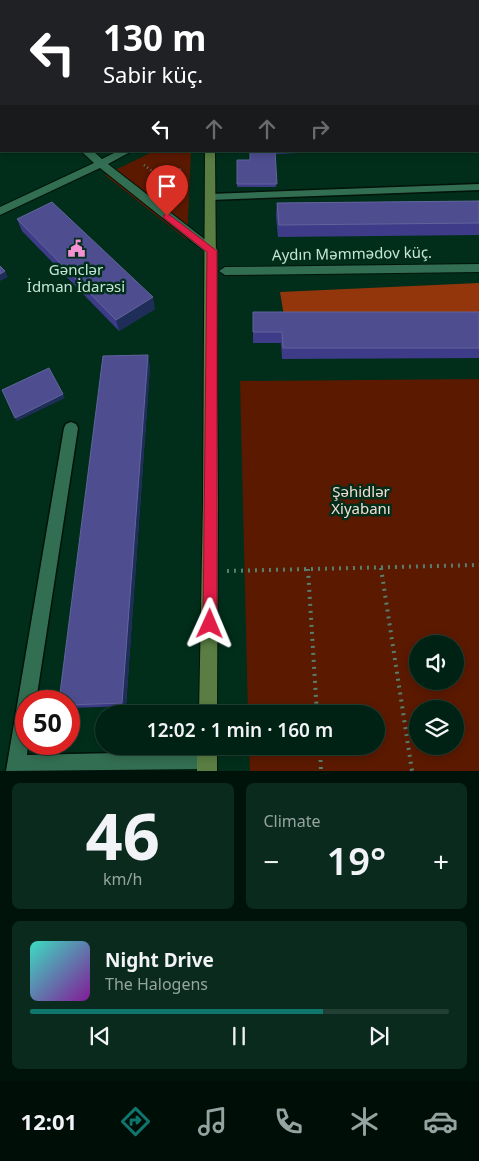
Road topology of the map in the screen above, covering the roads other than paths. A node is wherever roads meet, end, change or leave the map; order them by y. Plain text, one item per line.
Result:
1 (87, 152) edge
2 (125, 152) edge
3 (210, 152) edge
4 (102, 163) junction
5 (479, 187) edge
6 (210, 197) junction
7 (0, 212) edge
8 (212, 251) junction
9 (479, 268) edge
10 (225, 271) dead end
11 (71, 428) dead end
12 (28, 690) edge
13 (208, 705) edge
14 (207, 759) edge
15 (16, 767) edge

1 - 4 street
2 - 4 street
3 - 6 main road
4 - 7 street
4 - 8 street
5 - 6 lane
6 - 8 main road
8 - 13 main road
9 - 10 street, Aydın Məmmədov küç.
11 - 12 lane
14 - 15 lane

